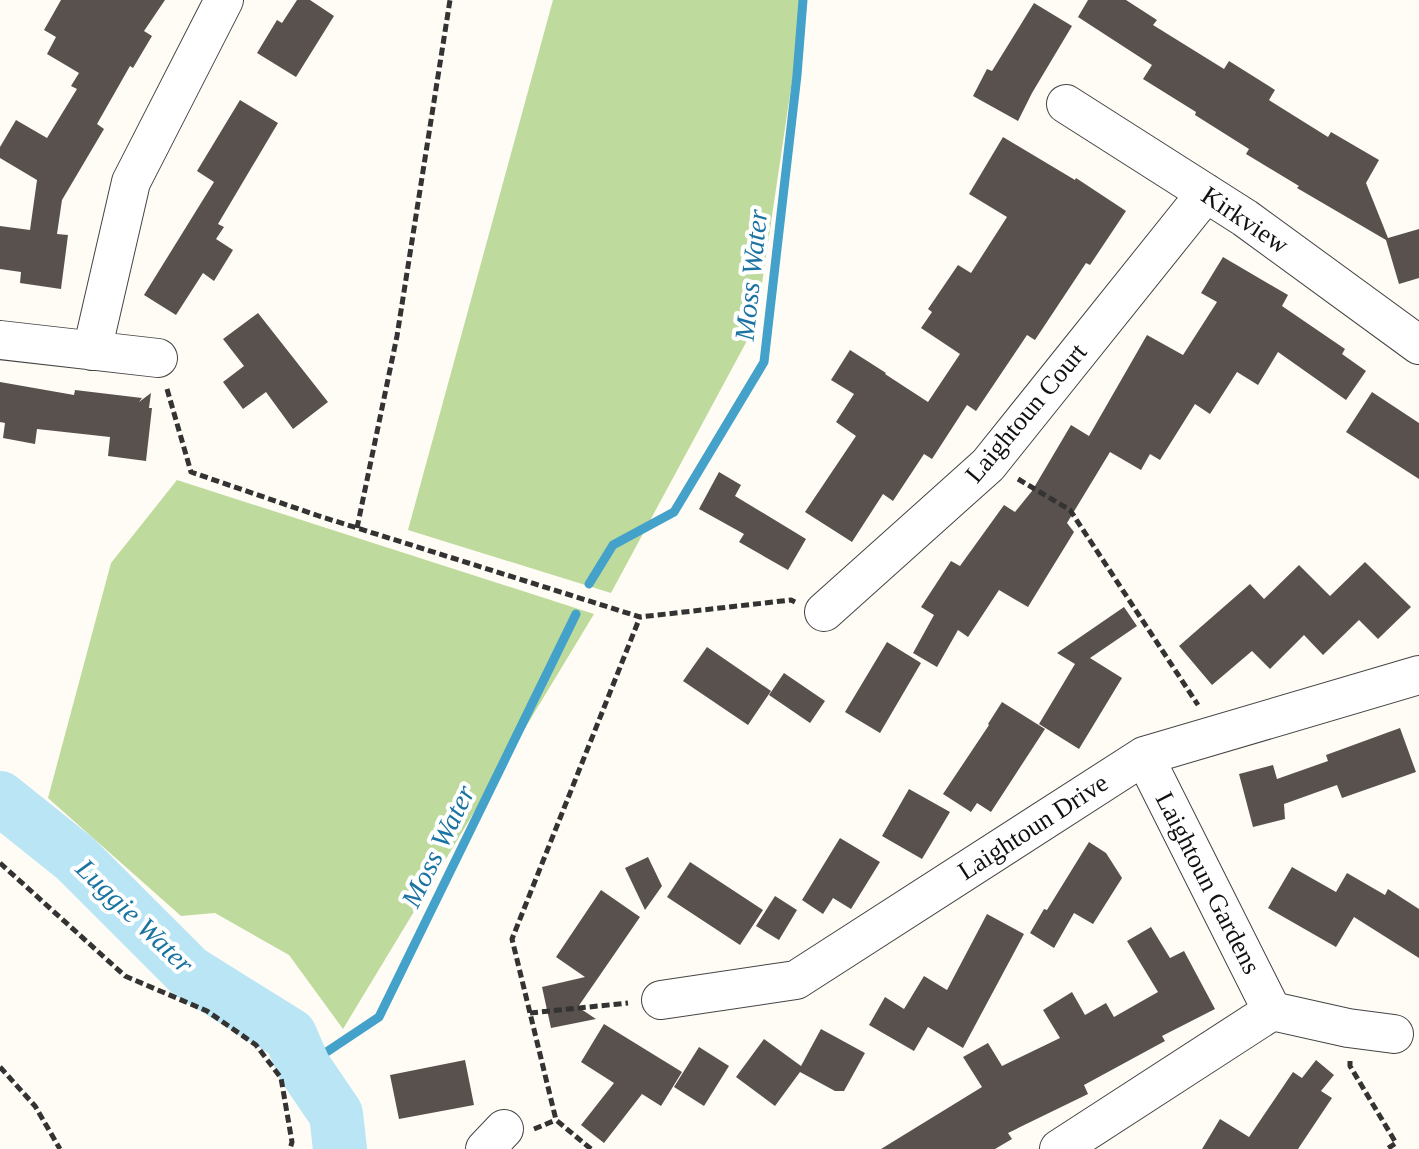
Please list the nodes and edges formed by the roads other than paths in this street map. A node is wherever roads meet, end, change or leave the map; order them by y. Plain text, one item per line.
1 (224, 0) edge
2 (1066, 104) dead end
3 (1206, 193) junction
4 (0, 340) edge
5 (1419, 345) edge
6 (92, 351) junction
7 (158, 358) road end
8 (824, 612) road end
9 (1419, 675) edge
10 (1144, 756) junction
11 (661, 1000) road end
12 (1272, 1011) junction
13 (1394, 1034) dead end
14 (1059, 1149) edge

1 - 6 street
2 - 3 street, Kirkview
3 - 5 street, Kirkview
3 - 8 street, Laightoun Court
4 - 6 street
6 - 7 street
9 - 10 street, Laightoun Drive
10 - 11 street, Laightoun Drive
10 - 12 street, Laightoun Gardens
12 - 13 street
12 - 14 street

